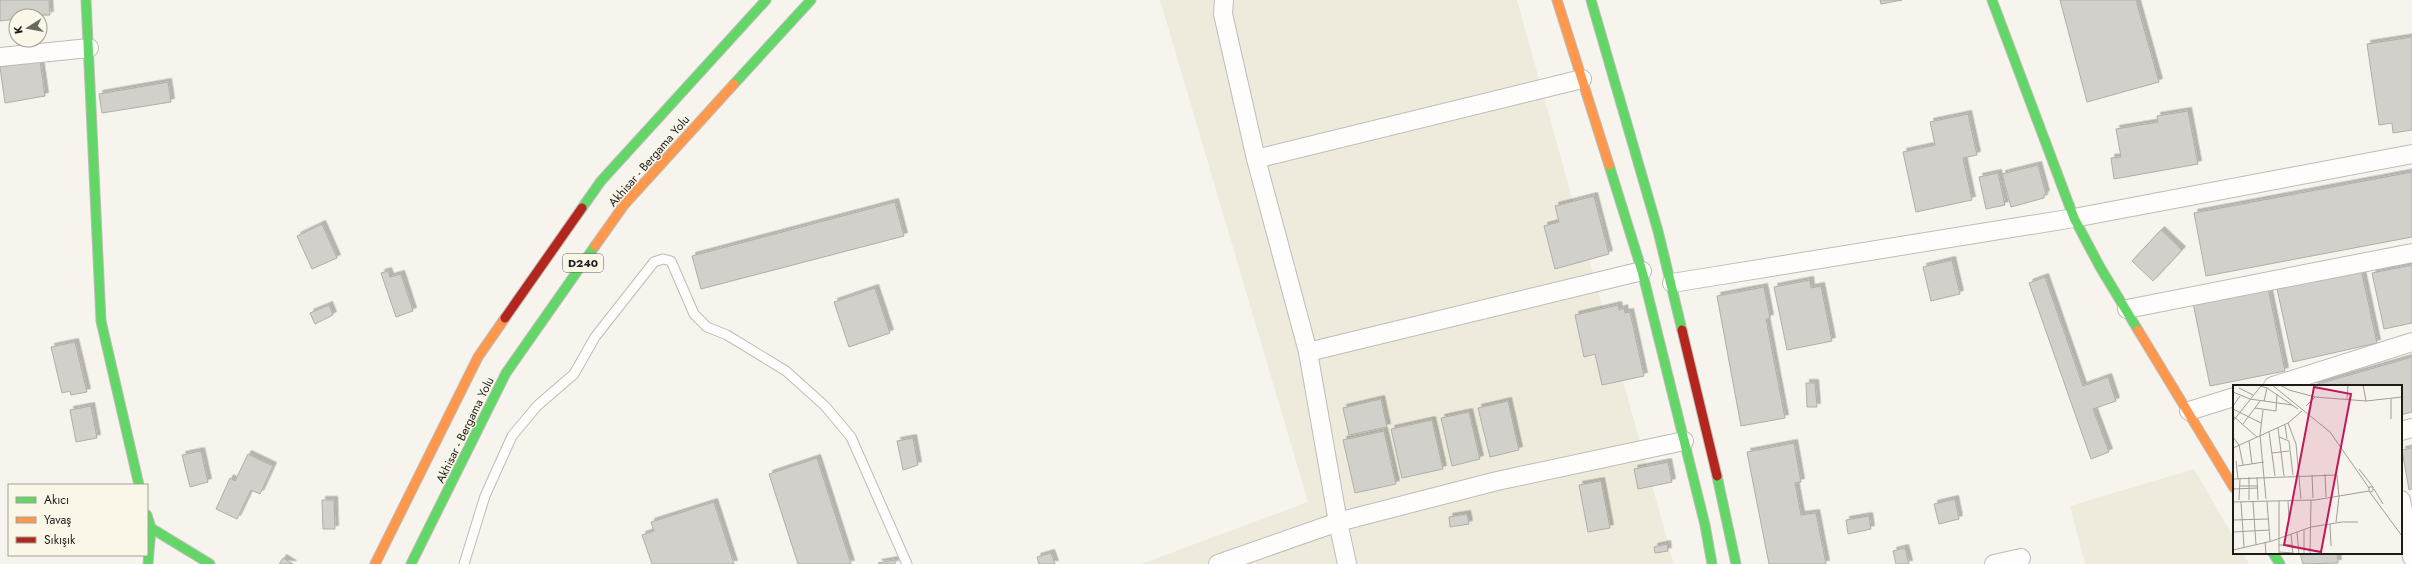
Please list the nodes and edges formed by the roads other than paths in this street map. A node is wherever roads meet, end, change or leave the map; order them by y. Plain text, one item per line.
1 (86, 0) edge
2 (766, 0) edge
3 (811, 0) edge
4 (1224, 0) edge
5 (1557, 0) edge
6 (1591, 0) edge
7 (1992, 0) edge
8 (89, 48) junction
9 (0, 57) edge
10 (1582, 79) junction
11 (2412, 154) edge
12 (1256, 159) junction
13 (2074, 218) junction
14 (2412, 253) edge
15 (1642, 271) junction
16 (1672, 283) junction
17 (2127, 309) junction
18 (2412, 342) edge
19 (1308, 352) junction
20 (2276, 385) edge
21 (2233, 397) edge
22 (2189, 411) junction
23 (2412, 428) edge
24 (2402, 431) edge
25 (1684, 441) junction
26 (139, 484) edge
27 (2233, 486) edge
28 (2402, 505) edge
29 (148, 518) edge
30 (1338, 522) junction
31 (151, 528) junction
32 (2274, 554) edge
33 (2412, 557) edge
34 (2021, 558) dead end
35 (148, 564) edge
36 (210, 564) edge
37 (375, 564) edge
38 (411, 564) edge
39 (464, 564) edge
40 (907, 564) edge
41 (1218, 564) edge
42 (1347, 564) edge
43 (1712, 564) edge
44 (1736, 564) edge
45 (1994, 564) edge
46 (2280, 564) edge

1 - 8 main road
2 - 37 main road, Akhisar - Bergama Yolu / D240
3 - 38 main road, Akhisar - Bergama Yolu / D240
4 - 12 street
5 - 10 main road
6 - 16 main road
7 - 13 main road
8 - 9 street
8 - 26 main road
10 - 12 street
10 - 15 main road
11 - 13 street
12 - 19 street
13 - 16 street
13 - 17 main road
14 - 17 street
15 - 19 street
15 - 25 main road
16 - 44 main road
17 - 22 main road
18 - 20 street
19 - 30 street
21 - 22 street
22 - 27 main road
23 - 24 street
25 - 30 street
25 - 43 main road
28 - 33 street
29 - 31 main road
30 - 41 street
30 - 42 street
31 - 35 main road
31 - 36 main road
32 - 46 main road
34 - 45 street
39 - 40 lane

